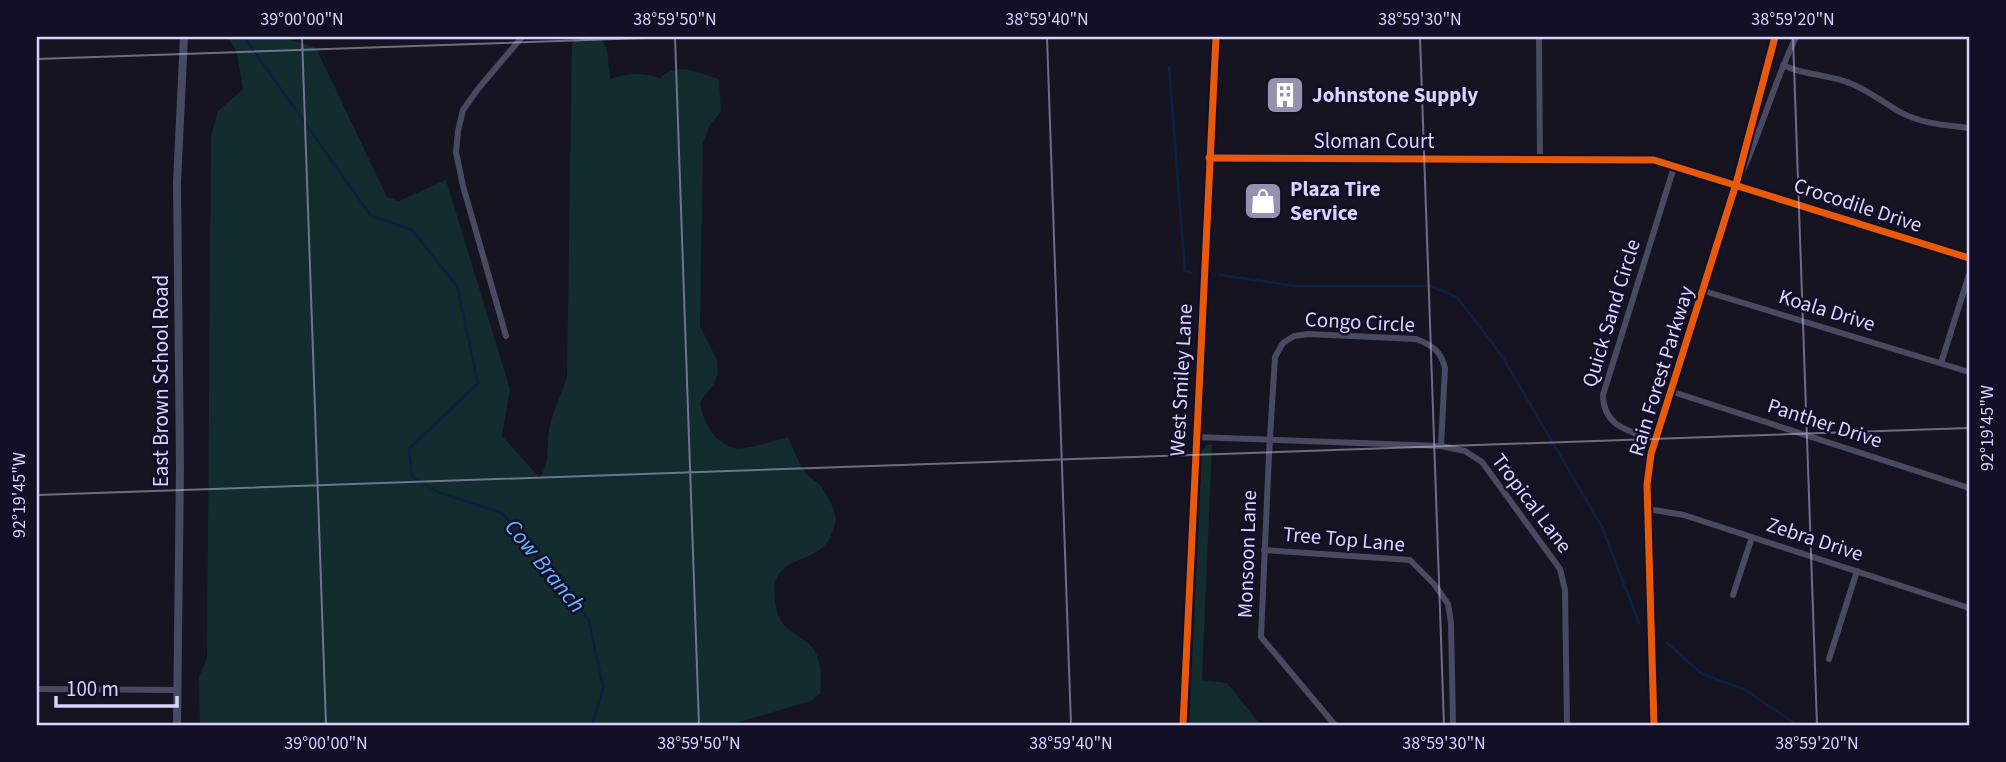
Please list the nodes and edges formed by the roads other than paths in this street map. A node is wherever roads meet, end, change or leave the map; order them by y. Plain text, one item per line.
1 (184, 37) edge
2 (522, 37) edge
3 (1216, 37) edge
4 (1539, 37) edge
5 (1775, 37) edge
6 (1796, 37) edge
7 (1783, 65) junction
8 (1969, 128) edge
9 (1209, 159) junction
10 (1540, 159) junction
11 (1674, 167) junction
12 (1736, 184) junction
13 (1969, 258) edge
14 (1969, 275) edge
15 (1704, 290) junction
16 (506, 336) dead end
17 (1941, 363) junction
18 (1969, 372) edge
19 (1671, 391) junction
20 (1195, 437) junction
21 (1655, 440) junction
22 (1269, 441) junction
23 (1441, 446) junction
24 (1969, 488) edge
25 (1648, 509) junction
26 (1752, 537) junction
27 (1264, 550) junction
28 (1857, 571) junction
29 (1733, 594) dead end
30 (1969, 608) edge
31 (1829, 659) dead end
32 (37, 689) edge
33 (178, 690) junction
34 (177, 725) edge
35 (1183, 725) edge
36 (1335, 725) edge
37 (1453, 725) edge
38 (1567, 725) edge
39 (1654, 725) edge

1 - 33 street, East Brown School Road
2 - 16 street
3 - 9 street, West Smiley Lane
4 - 10 street
5 - 12 street, Rain Forest Parkway
6 - 7 street, Rain Forest Parkway
7 - 8 street
7 - 12 street, Rain Forest Parkway
9 - 10 street, Sloman Court
9 - 20 street, West Smiley Lane
10 - 11 street, Sloman Court
11 - 12 street, Crocodile Drive
11 - 21 street, Quick Sand Circle
12 - 13 street, Crocodile Drive
12 - 15 street, Rain Forest Parkway
14 - 17 street
15 - 17 street, Koala Drive
15 - 19 street, Rain Forest Parkway
17 - 18 street, Koala Drive
19 - 21 street, Rain Forest Parkway
19 - 24 street, Panther Drive
20 - 22 street, Tropical Lane
20 - 35 street, West Smiley Lane
21 - 25 street, Rain Forest Parkway
22 - 23 street, Tropical Lane
22 - 23 street, Congo Circle
22 - 27 street, Monsoon Lane
23 - 38 street, Tropical Lane
25 - 26 street, Zebra Drive
25 - 39 street, Rain Forest Parkway
26 - 28 street, Zebra Drive
26 - 29 street
27 - 36 street, Monsoon Lane
27 - 37 street, Tree Top Lane
28 - 30 street, Zebra Drive
28 - 31 street
32 - 33 street
33 - 34 street, East Brown School Road

